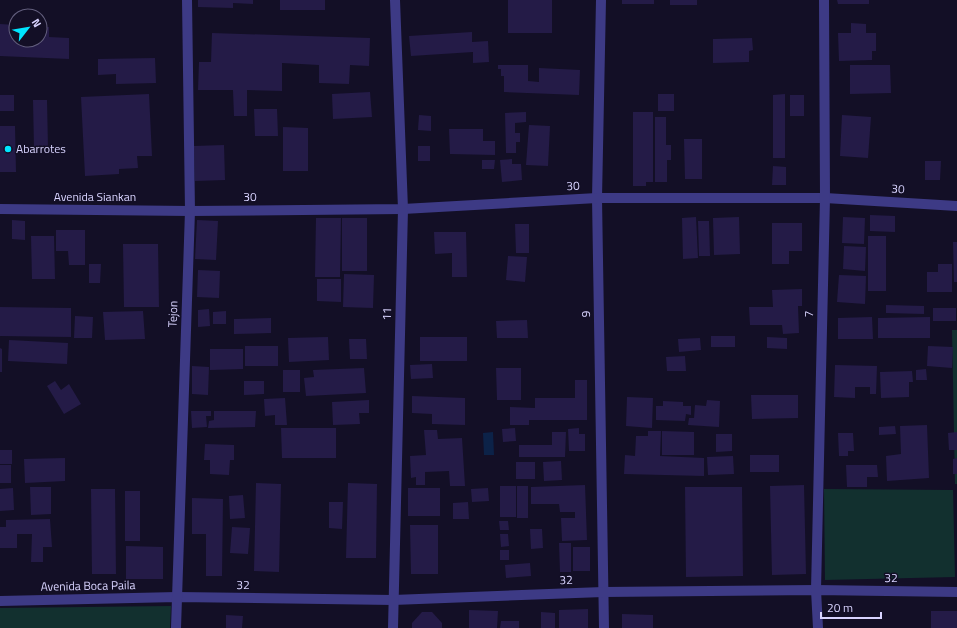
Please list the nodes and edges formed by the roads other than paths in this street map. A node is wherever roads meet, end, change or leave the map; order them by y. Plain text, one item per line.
1 (187, 0) edge
2 (395, 0) edge
3 (601, 0) edge
4 (824, 0) edge
5 (598, 198) junction
6 (825, 198) junction
7 (957, 206) edge
8 (0, 209) edge
9 (403, 209) junction
10 (190, 210) junction
11 (816, 590) junction
12 (603, 592) junction
13 (957, 592) edge
14 (177, 597) junction
15 (393, 600) junction
16 (0, 602) edge
17 (176, 628) edge
18 (393, 628) edge
19 (604, 628) edge
20 (818, 628) edge

1 - 10 street, Tejon
2 - 9 street, 11
3 - 5 street, 9
4 - 6 street, 7
5 - 6 street, 30
5 - 9 street, 30
5 - 12 street, 9
6 - 7 street, 30
6 - 11 street, 7
8 - 10 street, Avenida Siankan
9 - 10 street, 30
9 - 15 street, 11
10 - 14 street, Tejon
11 - 12 street, 32
11 - 13 street, 32
11 - 20 street, 7
12 - 15 street, 32
12 - 19 street, 9
14 - 15 street, 32
14 - 16 street, Avenida Boca Paila
14 - 17 street, Tejon
15 - 18 street, 11

